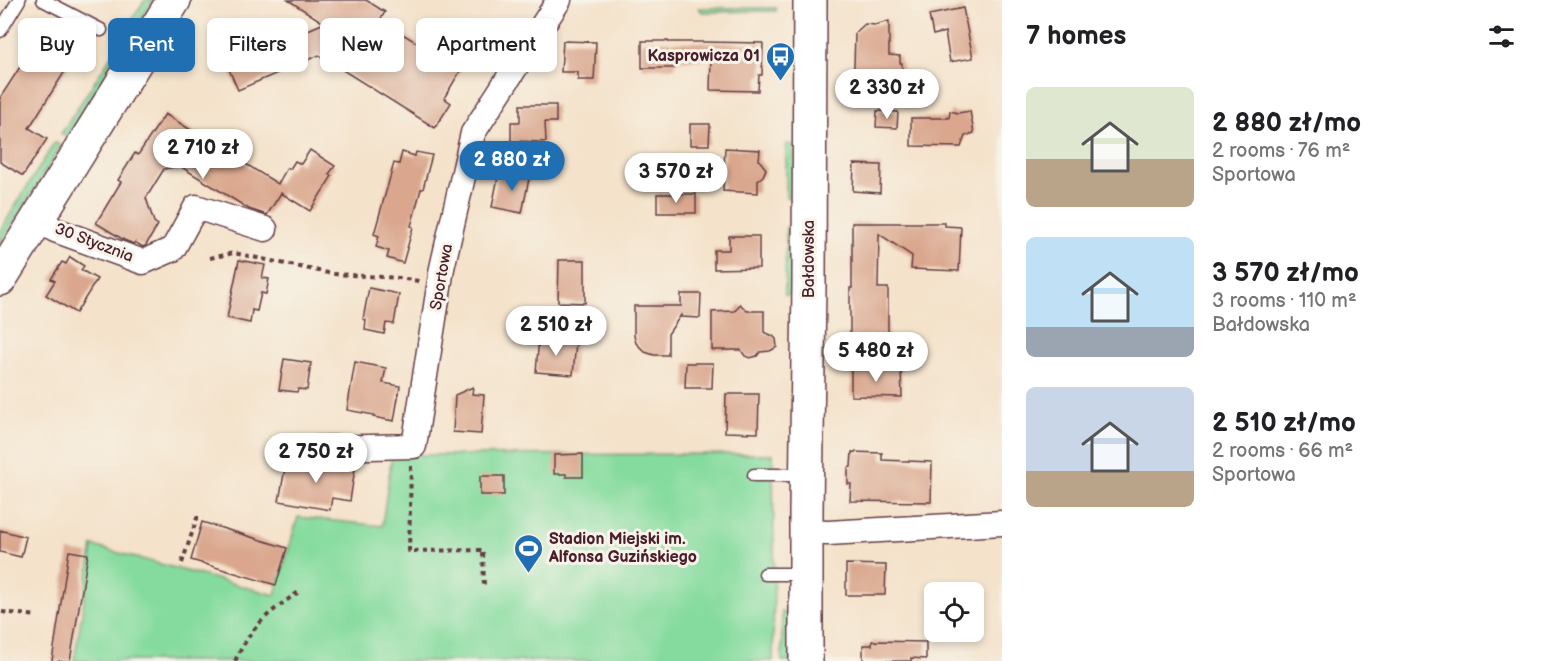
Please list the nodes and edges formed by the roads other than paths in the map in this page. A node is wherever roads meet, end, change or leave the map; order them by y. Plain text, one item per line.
1 (19, 0) edge
2 (43, 0) edge
3 (174, 0) edge
4 (559, 0) edge
5 (810, 0) edge
6 (102, 30) dead end
7 (0, 31) edge
8 (37, 219) junction
9 (265, 229) dead end
10 (0, 279) edge
11 (280, 449) dead end
12 (754, 475) dead end
13 (807, 475) junction
14 (1002, 523) edge
15 (807, 532) junction
16 (765, 574) dead end
17 (806, 574) junction
18 (806, 661) edge

1 - 7 lane
2 - 6 lane
3 - 8 street, 30 Stycznia
4 - 11 street, Sportowa
5 - 13 street, Bałdowska
8 - 9 street, 30 Stycznia
8 - 10 street, 30 Stycznia
12 - 13 lane
13 - 15 street, Bałdowska
14 - 15 street
15 - 17 street, Bałdowska
16 - 17 lane
17 - 18 street, Bałdowska

